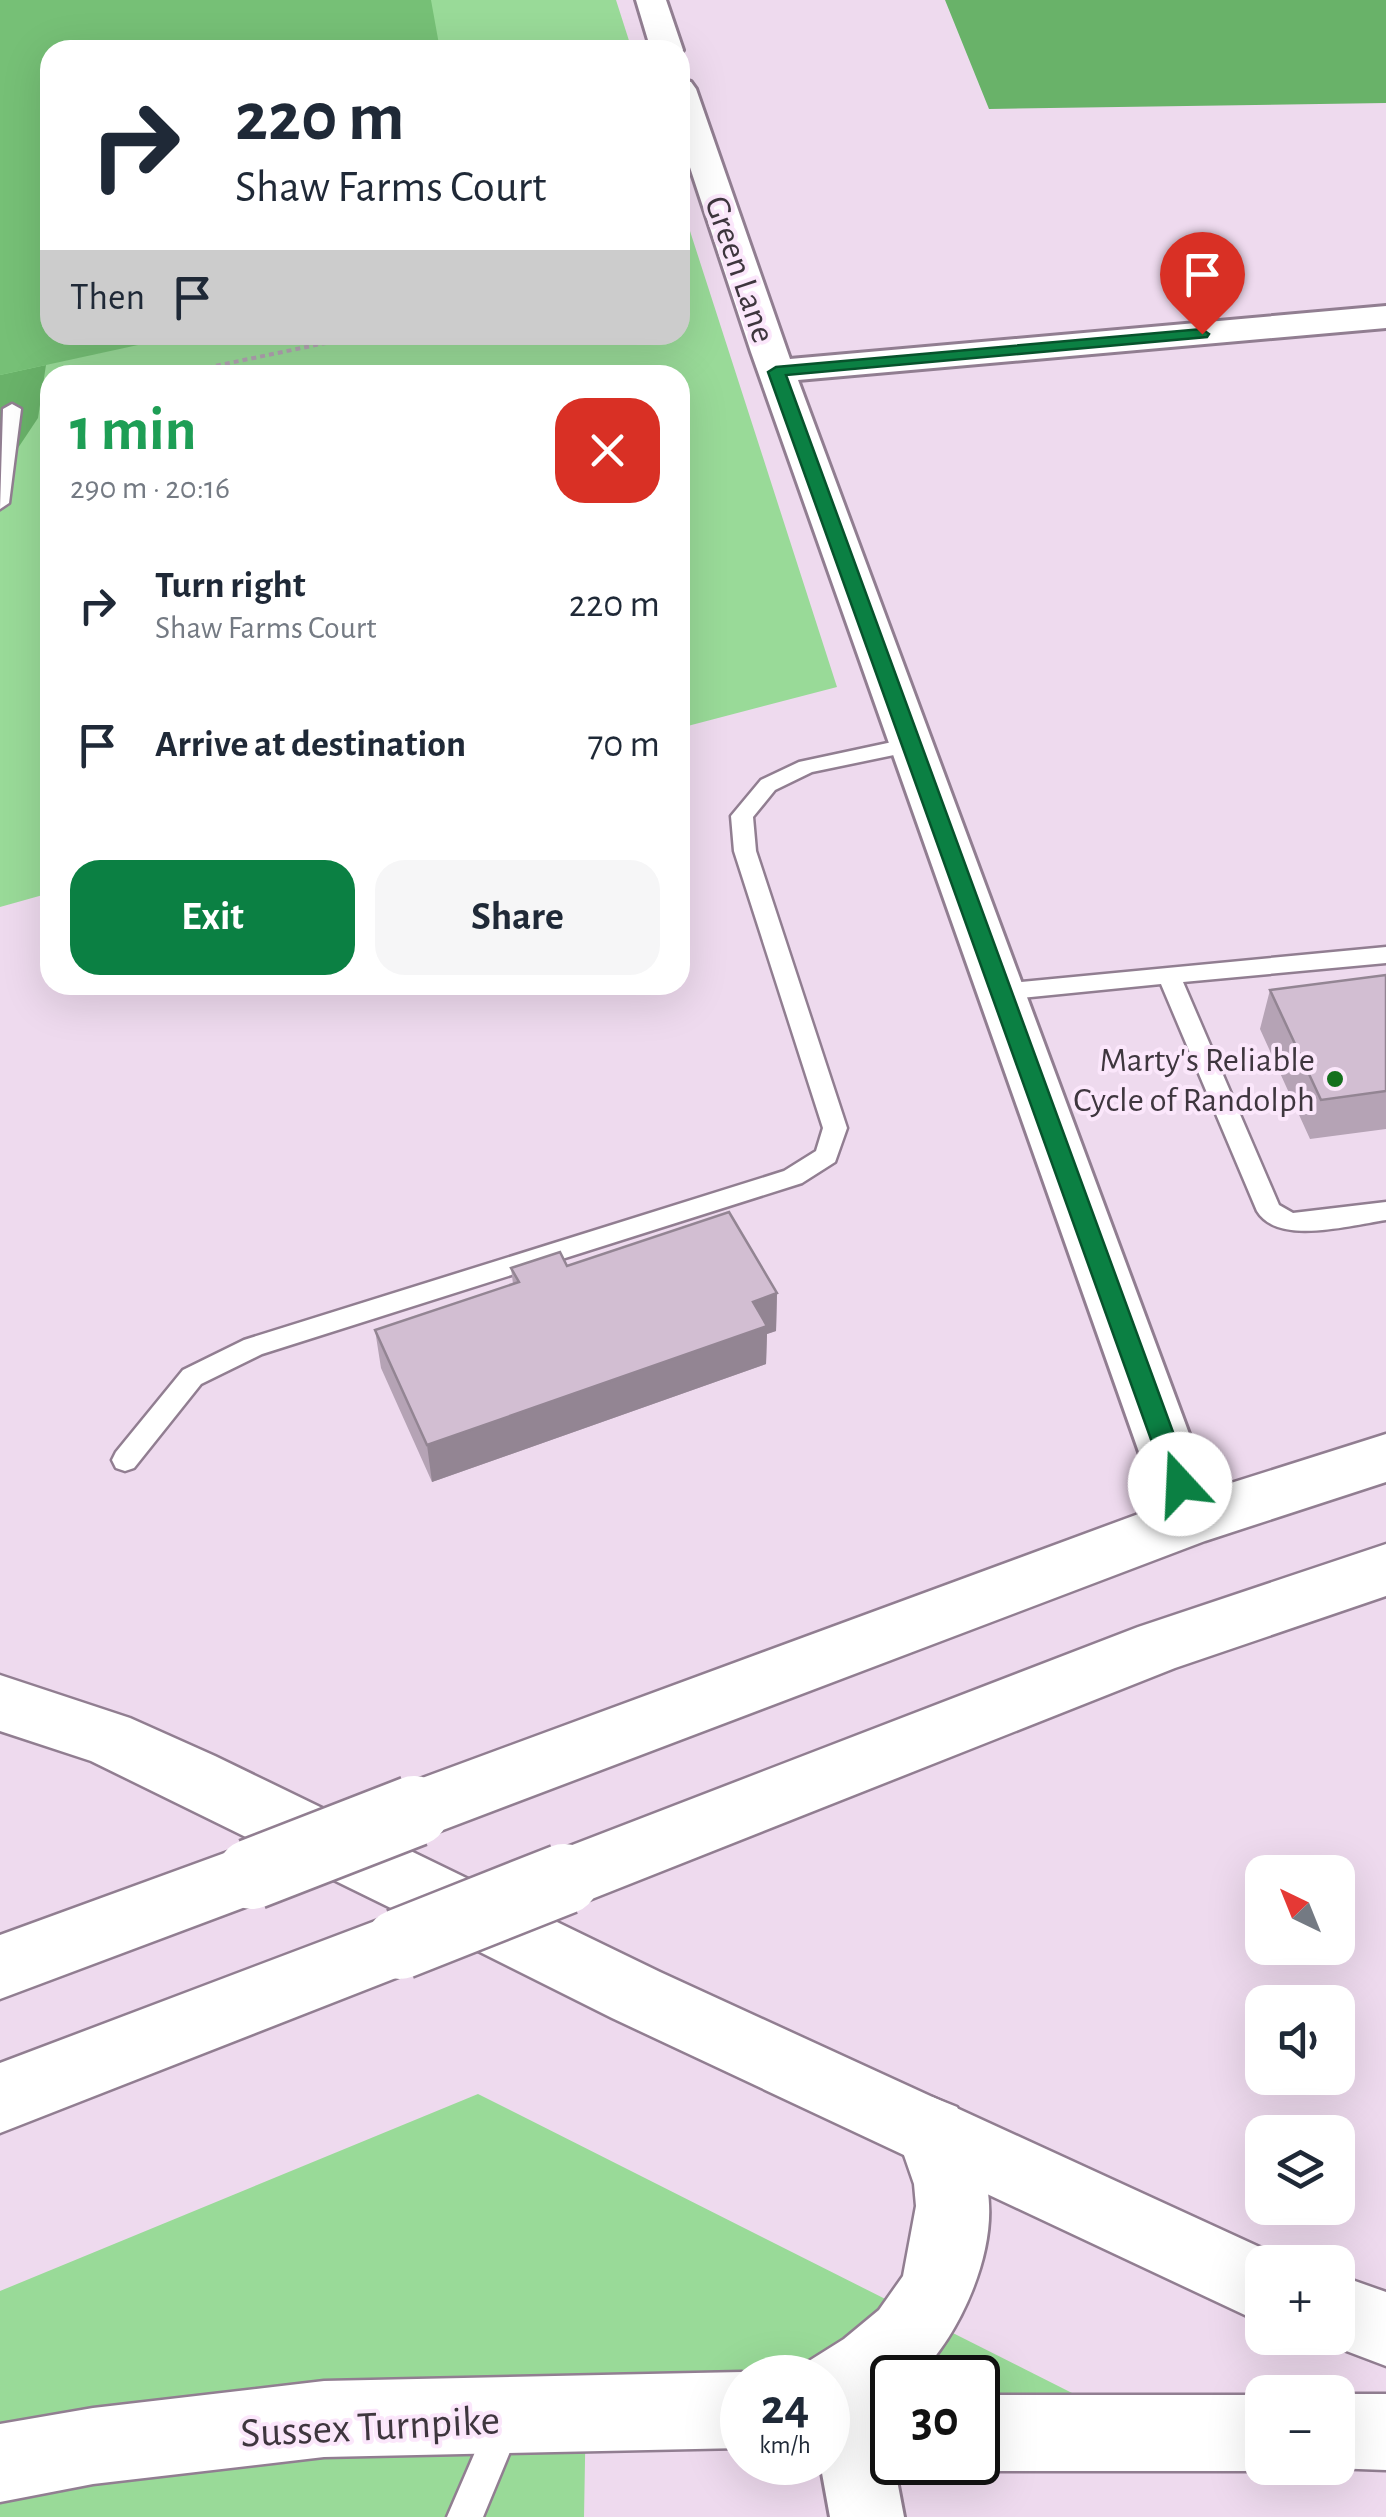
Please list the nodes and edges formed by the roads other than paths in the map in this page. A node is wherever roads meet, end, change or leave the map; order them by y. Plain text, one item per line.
1 (651, 0) edge
2 (664, 40) edge
3 (690, 118) edge
4 (1386, 317) edge
5 (776, 372) junction
6 (12, 409) dead end
7 (0, 503) edge
8 (911, 744) junction
9 (1386, 954) edge
10 (1168, 976) junction
11 (1000, 992) junction
12 (1386, 1211) edge
13 (1386, 1458) edge
14 (125, 1460) dead end
15 (1192, 1520) junction
16 (1386, 1570) edge
17 (0, 1702) edge
18 (0, 1967) edge
19 (0, 2098) edge
20 (932, 2132) junction
21 (1245, 2278) edge
22 (1355, 2318) edge
23 (1386, 2329) edge
24 (720, 2411) edge
25 (508, 2418) junction
26 (850, 2420) edge
27 (1245, 2432) edge
28 (1355, 2432) edge
29 (1386, 2432) edge
30 (1000, 2433) edge
31 (0, 2463) edge
32 (465, 2517) edge
33 (867, 2517) edge

1 - 2 street
3 - 5 street, Green Lane
4 - 5 street
5 - 8 street, Green Lane
6 - 7 lane
8 - 11 street, Green Lane
8 - 14 lane
9 - 10 lane
10 - 11 lane
10 - 12 lane
11 - 15 street, Green Lane
13 - 15 main road
15 - 18 main road, bridge
16 - 19 main road, bridge
17 - 20 main road
20 - 21 main road
20 - 26 main road
22 - 23 main road
24 - 25 main road, Sussex Turnpike
25 - 31 main road, Sussex Turnpike
25 - 32 lane
26 - 33 street
27 - 30 main road
28 - 29 main road

